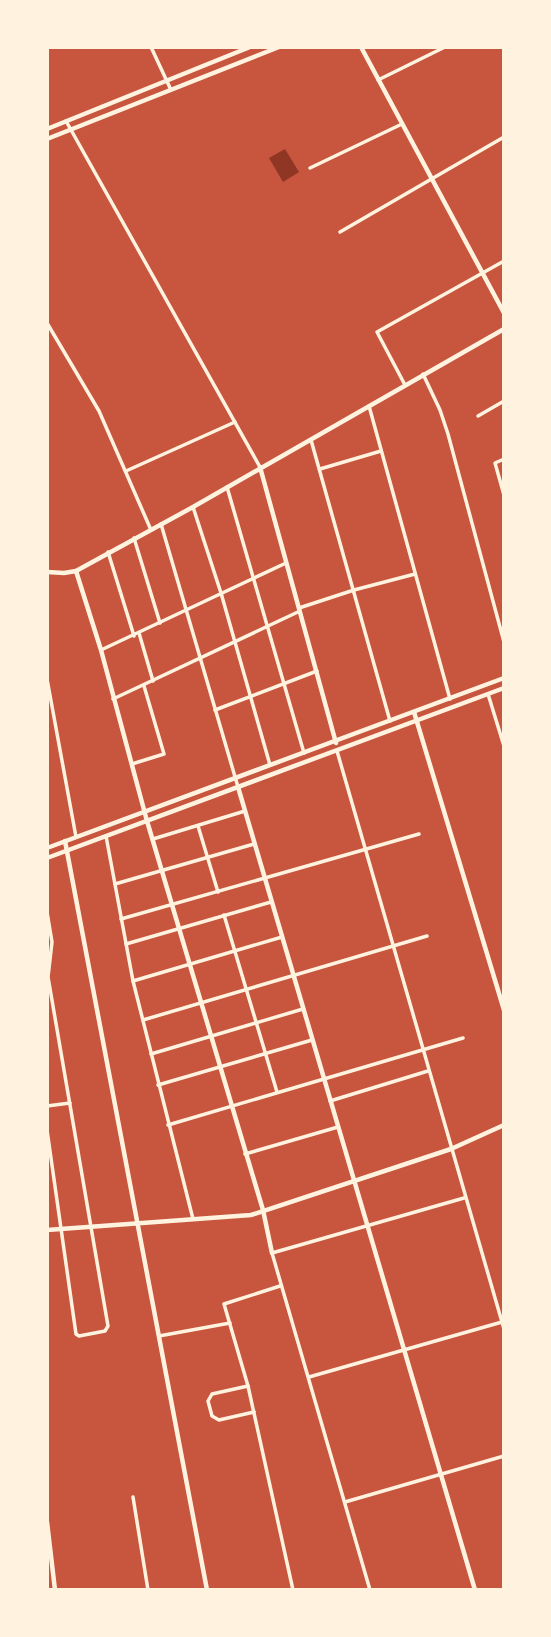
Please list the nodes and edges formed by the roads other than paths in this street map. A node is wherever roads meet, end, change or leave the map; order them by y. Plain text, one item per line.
1 (151, 47) edge
2 (250, 47) edge
3 (279, 47) edge
4 (360, 47) edge
5 (445, 47) edge
6 (166, 80) junction
7 (378, 80) junction
8 (171, 90) junction
9 (66, 121) junction
10 (402, 124) junction
11 (47, 129) edge
12 (70, 130) junction
13 (504, 137) edge
14 (47, 139) edge
15 (310, 168) dead end
16 (431, 178) junction
17 (340, 232) dead end
18 (504, 261) edge
19 (482, 274) junction
20 (504, 313) edge
21 (47, 323) edge
22 (504, 329) edge
23 (423, 374) junction
24 (405, 385) junction
25 (504, 401) edge
26 (369, 406) junction
27 (478, 416) dead end
28 (235, 422) junction
29 (311, 439) junction
30 (381, 450) junction
31 (504, 459) edge
32 (260, 467) junction
33 (320, 469) junction
34 (126, 471) junction
35 (227, 487) junction
36 (504, 495) edge
37 (193, 507) junction
38 (161, 524) junction
39 (151, 530) junction
40 (134, 538) junction
41 (108, 552) junction
42 (287, 563) junction
43 (76, 570) junction
44 (47, 572) edge
45 (415, 574) junction
46 (254, 578) junction
47 (354, 590) junction
48 (221, 593) junction
49 (300, 609) junction
50 (186, 610) junction
51 (160, 623) junction
52 (266, 626) junction
53 (139, 633) junction
54 (134, 636) junction
55 (234, 641) junction
56 (504, 642) edge
57 (101, 650) junction
58 (200, 658) junction
59 (317, 671) junction
60 (504, 678) edge
61 (47, 679) edge
62 (153, 681) junction
63 (283, 684) junction
64 (144, 686) junction
65 (504, 688) edge
66 (488, 694) junction
67 (250, 697) junction
68 (113, 699) junction
69 (450, 699) junction
70 (215, 710) junction
71 (414, 712) junction
72 (390, 721) junction
73 (417, 721) junction
74 (336, 741) junction
75 (504, 746) edge
76 (337, 751) junction
77 (304, 753) junction
78 (132, 764) junction
79 (271, 765) junction
80 (235, 778) junction
81 (238, 787) junction
82 (144, 811) junction
83 (244, 811) junction
84 (147, 821) junction
85 (198, 825) junction
86 (419, 834) dead end
87 (106, 836) junction
88 (76, 837) junction
89 (153, 839) junction
90 (65, 841) junction
91 (254, 844) junction
92 (47, 848) edge
93 (365, 848) junction
94 (66, 851) junction
95 (47, 858) edge
96 (208, 858) junction
97 (163, 872) junction
98 (264, 880) junction
99 (114, 884) junction
100 (218, 892) junction
101 (271, 902) junction
102 (172, 905) junction
103 (47, 912) edge
104 (224, 915) junction
105 (121, 919) junction
106 (179, 928) junction
107 (427, 936) dead end
108 (282, 937) junction
109 (126, 944) junction
110 (393, 946) junction
111 (235, 950) junction
112 (190, 964) junction
113 (293, 975) junction
114 (48, 977) edge
115 (134, 981) junction
116 (247, 989) junction
117 (201, 1003) junction
118 (303, 1009) junction
119 (504, 1010) edge
120 (143, 1020) junction
121 (257, 1023) junction
122 (211, 1036) junction
123 (463, 1038) dead end
124 (312, 1040) junction
125 (425, 1050) junction
126 (151, 1054) junction
127 (266, 1054) junction
128 (220, 1066) junction
129 (428, 1071) junction
130 (323, 1079) junction
131 (158, 1085) junction
132 (277, 1092) junction
133 (330, 1101) junction
134 (70, 1103) junction
135 (47, 1106) edge
136 (232, 1106) junction
137 (168, 1125) junction
138 (504, 1125) edge
139 (338, 1127) junction
140 (47, 1130) edge
141 (451, 1149) junction
142 (245, 1154) junction
143 (353, 1181) junction
144 (465, 1197) junction
145 (263, 1210) junction
146 (193, 1219) junction
147 (136, 1224) junction
148 (368, 1226) junction
149 (92, 1228) junction
150 (60, 1229) junction
151 (47, 1230) edge
152 (272, 1253) junction
153 (280, 1286) junction
154 (502, 1322) junction
155 (230, 1323) junction
156 (504, 1329) edge
157 (157, 1337) junction
158 (404, 1350) junction
159 (308, 1377) junction
160 (248, 1386) junction
161 (254, 1412) junction
162 (504, 1455) edge
163 (440, 1474) junction
164 (133, 1497) dead end
165 (345, 1502) junction
166 (47, 1522) edge
167 (55, 1590) edge
168 (148, 1590) edge
169 (207, 1590) edge
170 (293, 1590) edge
171 (370, 1590) edge
172 (475, 1590) edge

1 - 6 street
2 - 6 street
3 - 8 street
4 - 7 street
5 - 7 street
6 - 8 street
6 - 9 street
7 - 10 street
8 - 12 street
9 - 11 street
9 - 12 street
10 - 15 street
10 - 16 street
12 - 14 street
12 - 28 street
13 - 16 street
16 - 17 street
16 - 19 street
18 - 19 street
19 - 20 street
19 - 24 street
21 - 34 street
22 - 23 street
23 - 24 street
23 - 56 street
24 - 26 street
25 - 27 street
26 - 29 street
26 - 30 street
28 - 32 street
28 - 34 street
29 - 32 street
29 - 33 street
30 - 33 street
30 - 45 street
31 - 36 street
32 - 35 street
32 - 42 street
33 - 47 street
34 - 39 street
35 - 37 street
35 - 46 street
37 - 38 street
37 - 48 street
38 - 39 street
38 - 50 street
39 - 40 street
40 - 41 street
40 - 51 street
41 - 43 street
41 - 54 street
42 - 46 street
42 - 49 street
43 - 44 street
43 - 57 street
45 - 47 street
45 - 69 street
46 - 48 street
46 - 52 street
47 - 49 street
47 - 72 street
48 - 50 street
48 - 55 street
49 - 52 street
49 - 59 street
50 - 51 street
50 - 58 street
51 - 53 street
52 - 55 street
52 - 63 street
53 - 54 street
53 - 62 street
54 - 57 street
55 - 58 street
55 - 67 street
57 - 68 street
58 - 62 street
58 - 70 street
59 - 63 street
59 - 74 street
60 - 69 street
61 - 88 street
62 - 64 street
63 - 67 street
63 - 77 street
64 - 68 street
64 - 78 street
65 - 66 street
66 - 73 street
66 - 75 street
67 - 70 street
67 - 79 street
68 - 78 street
69 - 71 street
70 - 80 street
71 - 72 street
71 - 73 street
72 - 74 street
73 - 76 street
73 - 119 street
74 - 76 street
74 - 77 street
76 - 81 street
76 - 93 street
77 - 79 street
78 - 82 street
79 - 80 street
80 - 81 street
80 - 82 street
81 - 83 street
81 - 84 street
82 - 84 street
82 - 88 street
83 - 85 street
83 - 91 street
84 - 87 street
84 - 89 street
85 - 89 street
85 - 96 street
86 - 93 street
87 - 94 street
87 - 99 street
88 - 90 street
89 - 97 street
90 - 92 street
90 - 94 street
91 - 96 street
91 - 98 street
93 - 98 street
93 - 110 street
94 - 95 street
94 - 147 street
96 - 97 street
96 - 100 street
97 - 99 street
97 - 102 street
98 - 100 street
98 - 101 street
99 - 105 street
100 - 102 street
101 - 104 street
101 - 108 street
102 - 105 street
102 - 106 street
103 - 114 street
104 - 106 street
104 - 111 street
105 - 109 street
106 - 109 street
106 - 112 street
107 - 110 street
108 - 111 street
108 - 113 street
109 - 115 street
110 - 113 street
110 - 125 street
111 - 112 street
111 - 116 street
112 - 115 street
112 - 117 street
113 - 116 street
113 - 118 street
114 - 134 street
115 - 120 street
116 - 117 street
116 - 121 street
117 - 120 street
117 - 122 street
118 - 121 street
118 - 124 street
120 - 126 street
121 - 122 street
121 - 127 street
122 - 126 street
122 - 128 street
123 - 125 street
124 - 127 street
124 - 130 street
125 - 129 street
125 - 130 street
126 - 131 street
127 - 128 street
127 - 132 street
128 - 131 street
128 - 136 street
129 - 133 street
129 - 141 street
130 - 132 street
130 - 133 street
131 - 137 street
132 - 136 street
133 - 139 street
134 - 135 street
134 - 149 street
136 - 137 street
136 - 142 street
137 - 146 street
138 - 141 street
139 - 142 street
139 - 143 street
140 - 150 street
141 - 143 street
141 - 144 street
142 - 145 street
143 - 145 street
143 - 148 street
144 - 148 street
144 - 154 street
145 - 146 street
145 - 152 street
146 - 147 street
147 - 149 street
147 - 157 street
148 - 152 street
148 - 158 street
149 - 150 street
149 - 150 street
150 - 151 street
152 - 153 street
153 - 155 street
153 - 159 street
154 - 156 street
154 - 158 street
155 - 157 street
155 - 160 street
157 - 169 street
158 - 159 street
158 - 163 street
159 - 165 street
160 - 161 street
160 - 161 street
161 - 170 street
162 - 163 street
163 - 165 street
163 - 172 street
164 - 168 street
165 - 171 street
166 - 167 street

